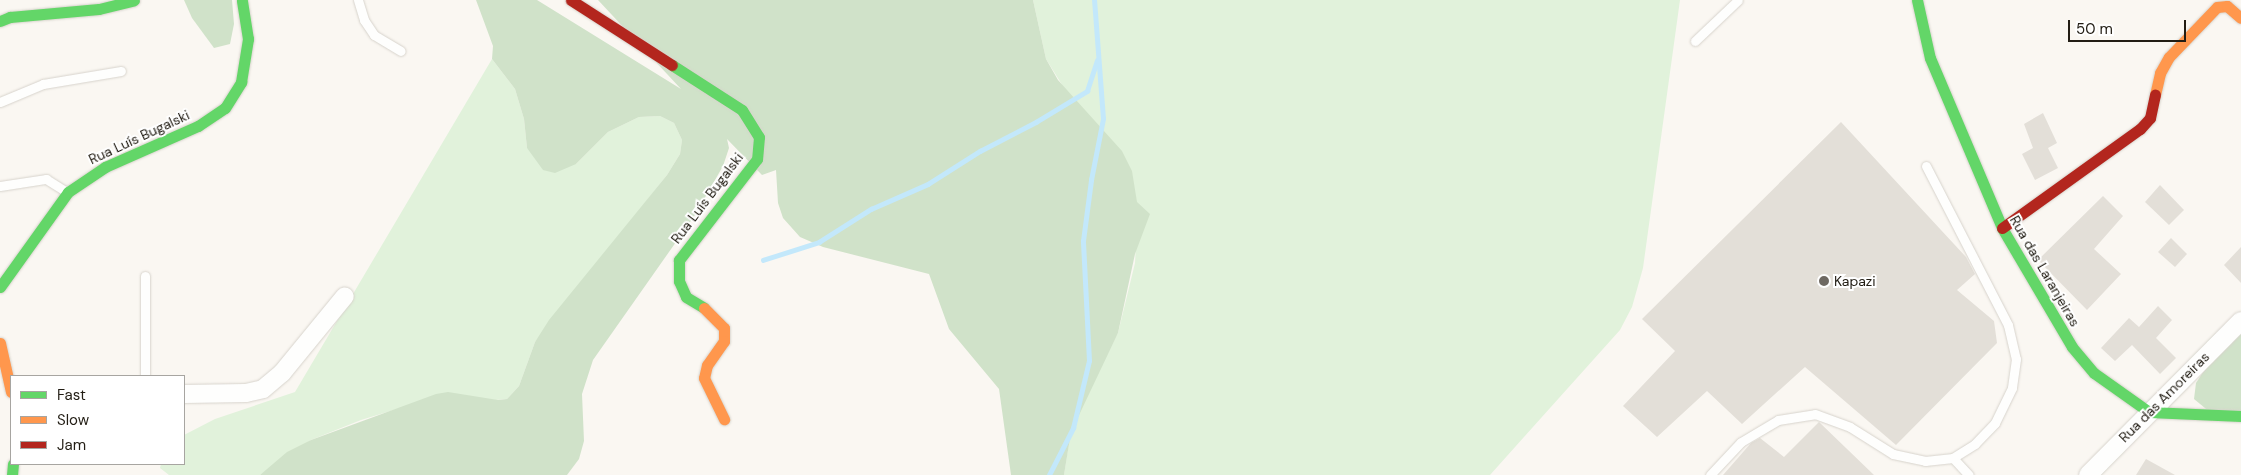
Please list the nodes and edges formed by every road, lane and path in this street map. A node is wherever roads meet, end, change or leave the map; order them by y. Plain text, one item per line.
1 (134, 0) edge
2 (242, 0) edge
3 (358, 0) edge
4 (572, 0) edge
5 (1738, 0) edge
6 (1917, 0) edge
7 (2241, 18) edge
8 (0, 21) edge
9 (1695, 41) dead end
10 (400, 51) dead end
11 (121, 71) dead end
12 (0, 102) edge
13 (1926, 166) dead end
14 (0, 186) edge
15 (68, 192) junction
16 (2002, 228) junction
17 (145, 276) dead end
18 (0, 287) edge
19 (346, 296) dead end
20 (2241, 321) edge
21 (0, 343) edge
22 (145, 375) edge
23 (10, 388) edge
24 (185, 394) edge
25 (2149, 412) junction
26 (2241, 416) edge
27 (724, 419) dead end
28 (1953, 458) junction
29 (1710, 475) edge
30 (1969, 475) edge
31 (2088, 475) edge

1 - 8 street
2 - 15 street, Rua Luís Bugalski
3 - 10 lane
4 - 27 street, Rua Luís Bugalski
5 - 9 lane
6 - 16 street, Rua das Laranjeiras
7 - 16 street
11 - 12 lane
13 - 28 lane
14 - 15 lane
15 - 18 street, Rua Luís Bugalski
16 - 25 street, Rua das Laranjeiras
17 - 22 lane
19 - 24 street
20 - 25 street, Rua das Amoreiras
21 - 23 street
25 - 26 street
25 - 31 street, Rua das Amoreiras
28 - 29 lane
28 - 30 lane

